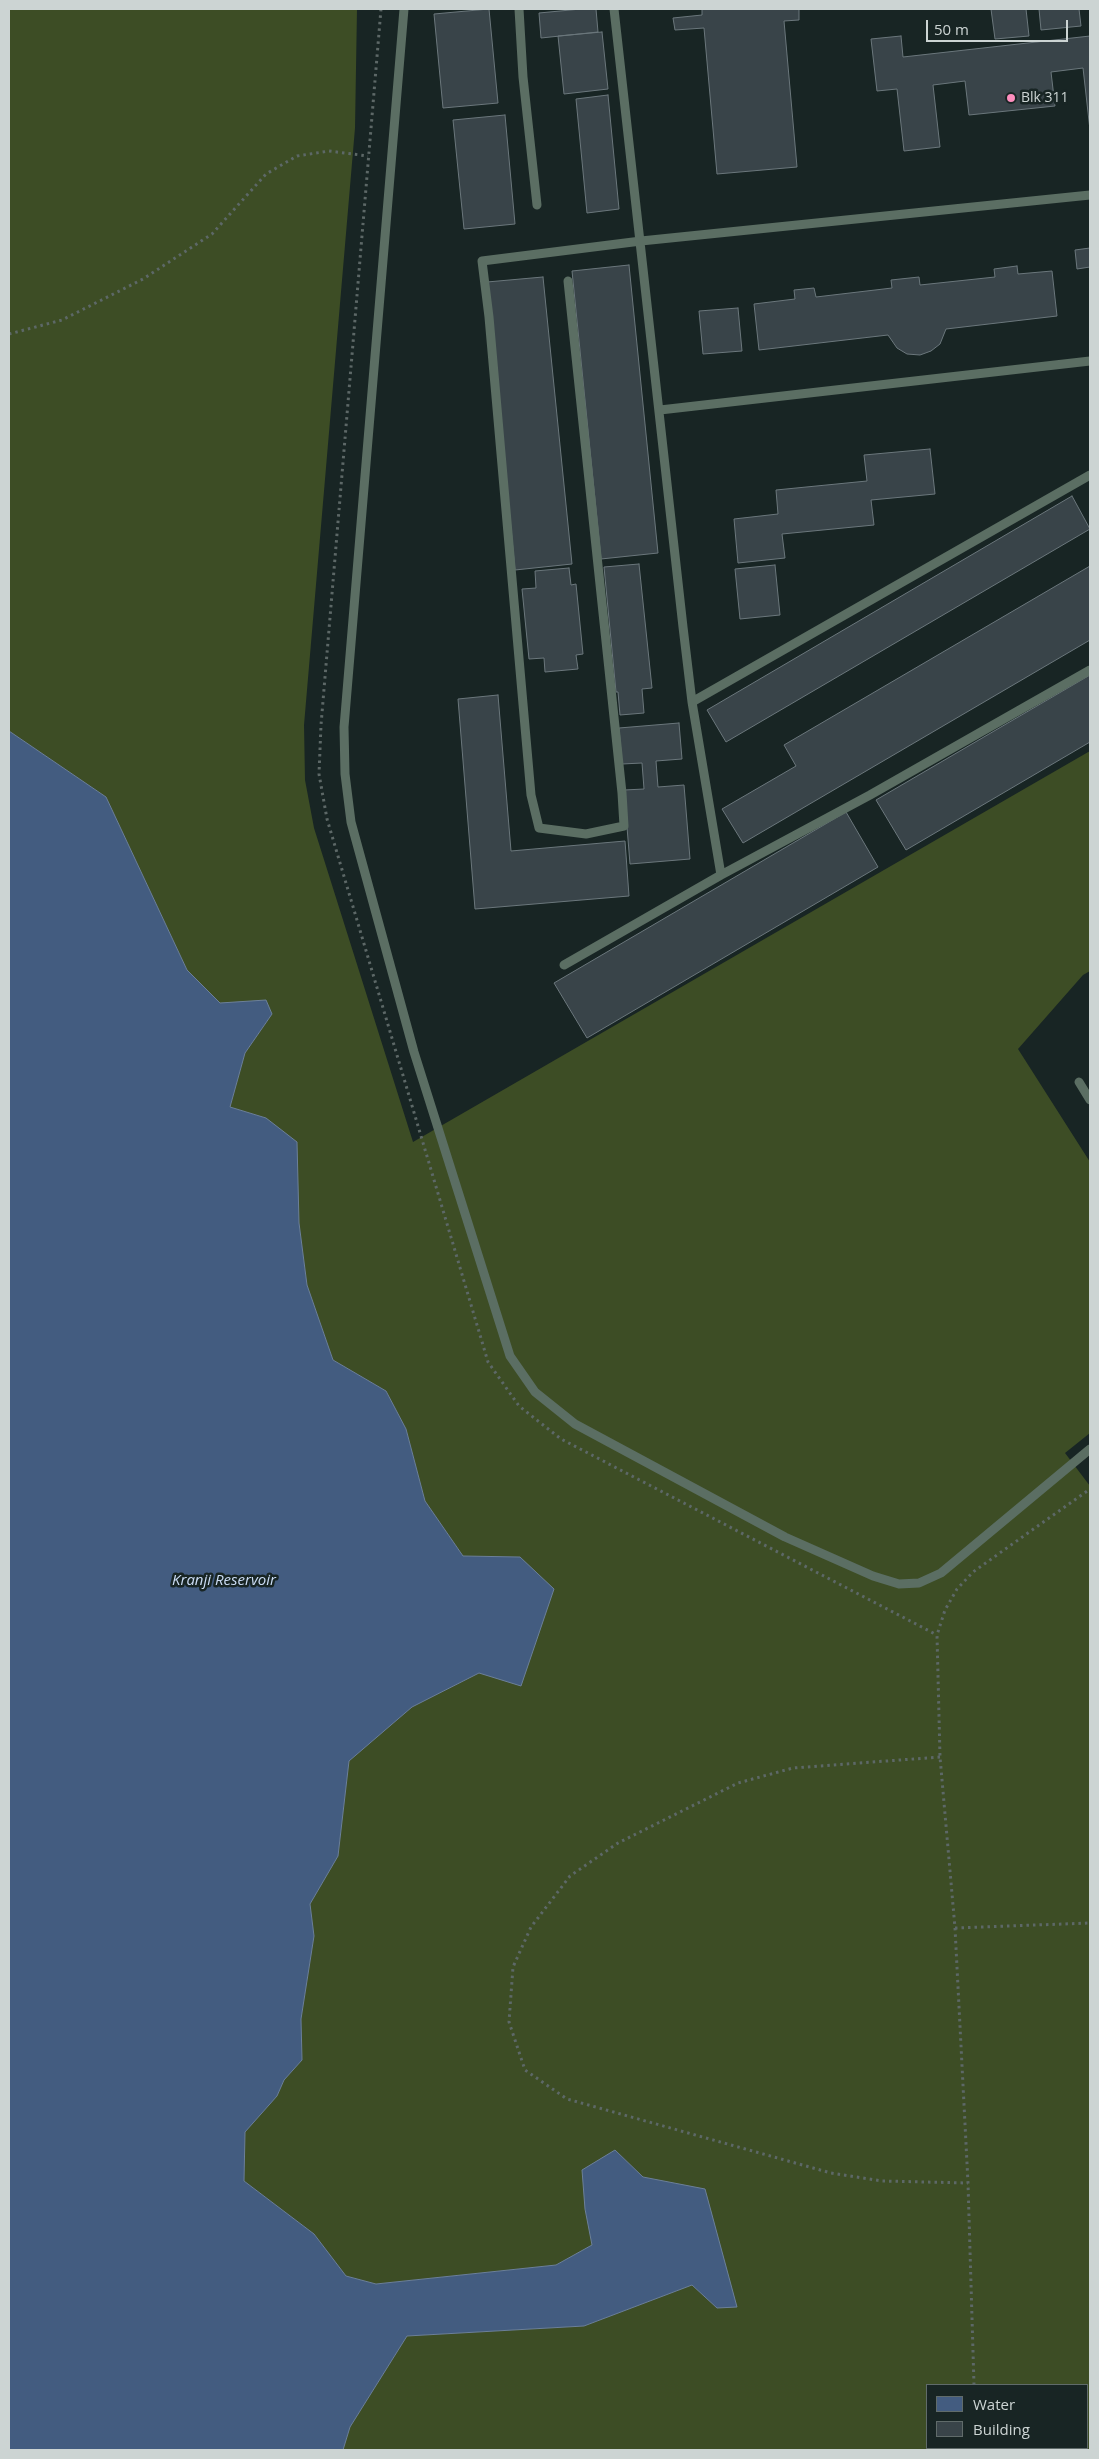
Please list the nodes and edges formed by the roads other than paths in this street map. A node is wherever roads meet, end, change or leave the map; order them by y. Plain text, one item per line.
1 (404, 9) edge
2 (519, 9) edge
3 (614, 9) edge
4 (1090, 195) edge
5 (537, 205) dead end
6 (641, 241) junction
7 (568, 281) dead end
8 (1090, 361) edge
9 (660, 410) junction
10 (1090, 475) edge
11 (1090, 670) edge
12 (692, 702) junction
13 (721, 875) junction
14 (564, 965) dead end
15 (1079, 1082) dead end
16 (1090, 1100) edge
17 (1090, 1449) edge

1 - 17 lane
2 - 5 lane
3 - 6 lane
4 - 6 lane
6 - 7 lane
6 - 9 lane
8 - 9 lane
9 - 12 lane
10 - 12 lane
11 - 13 lane
12 - 13 lane
13 - 14 lane
15 - 16 lane

